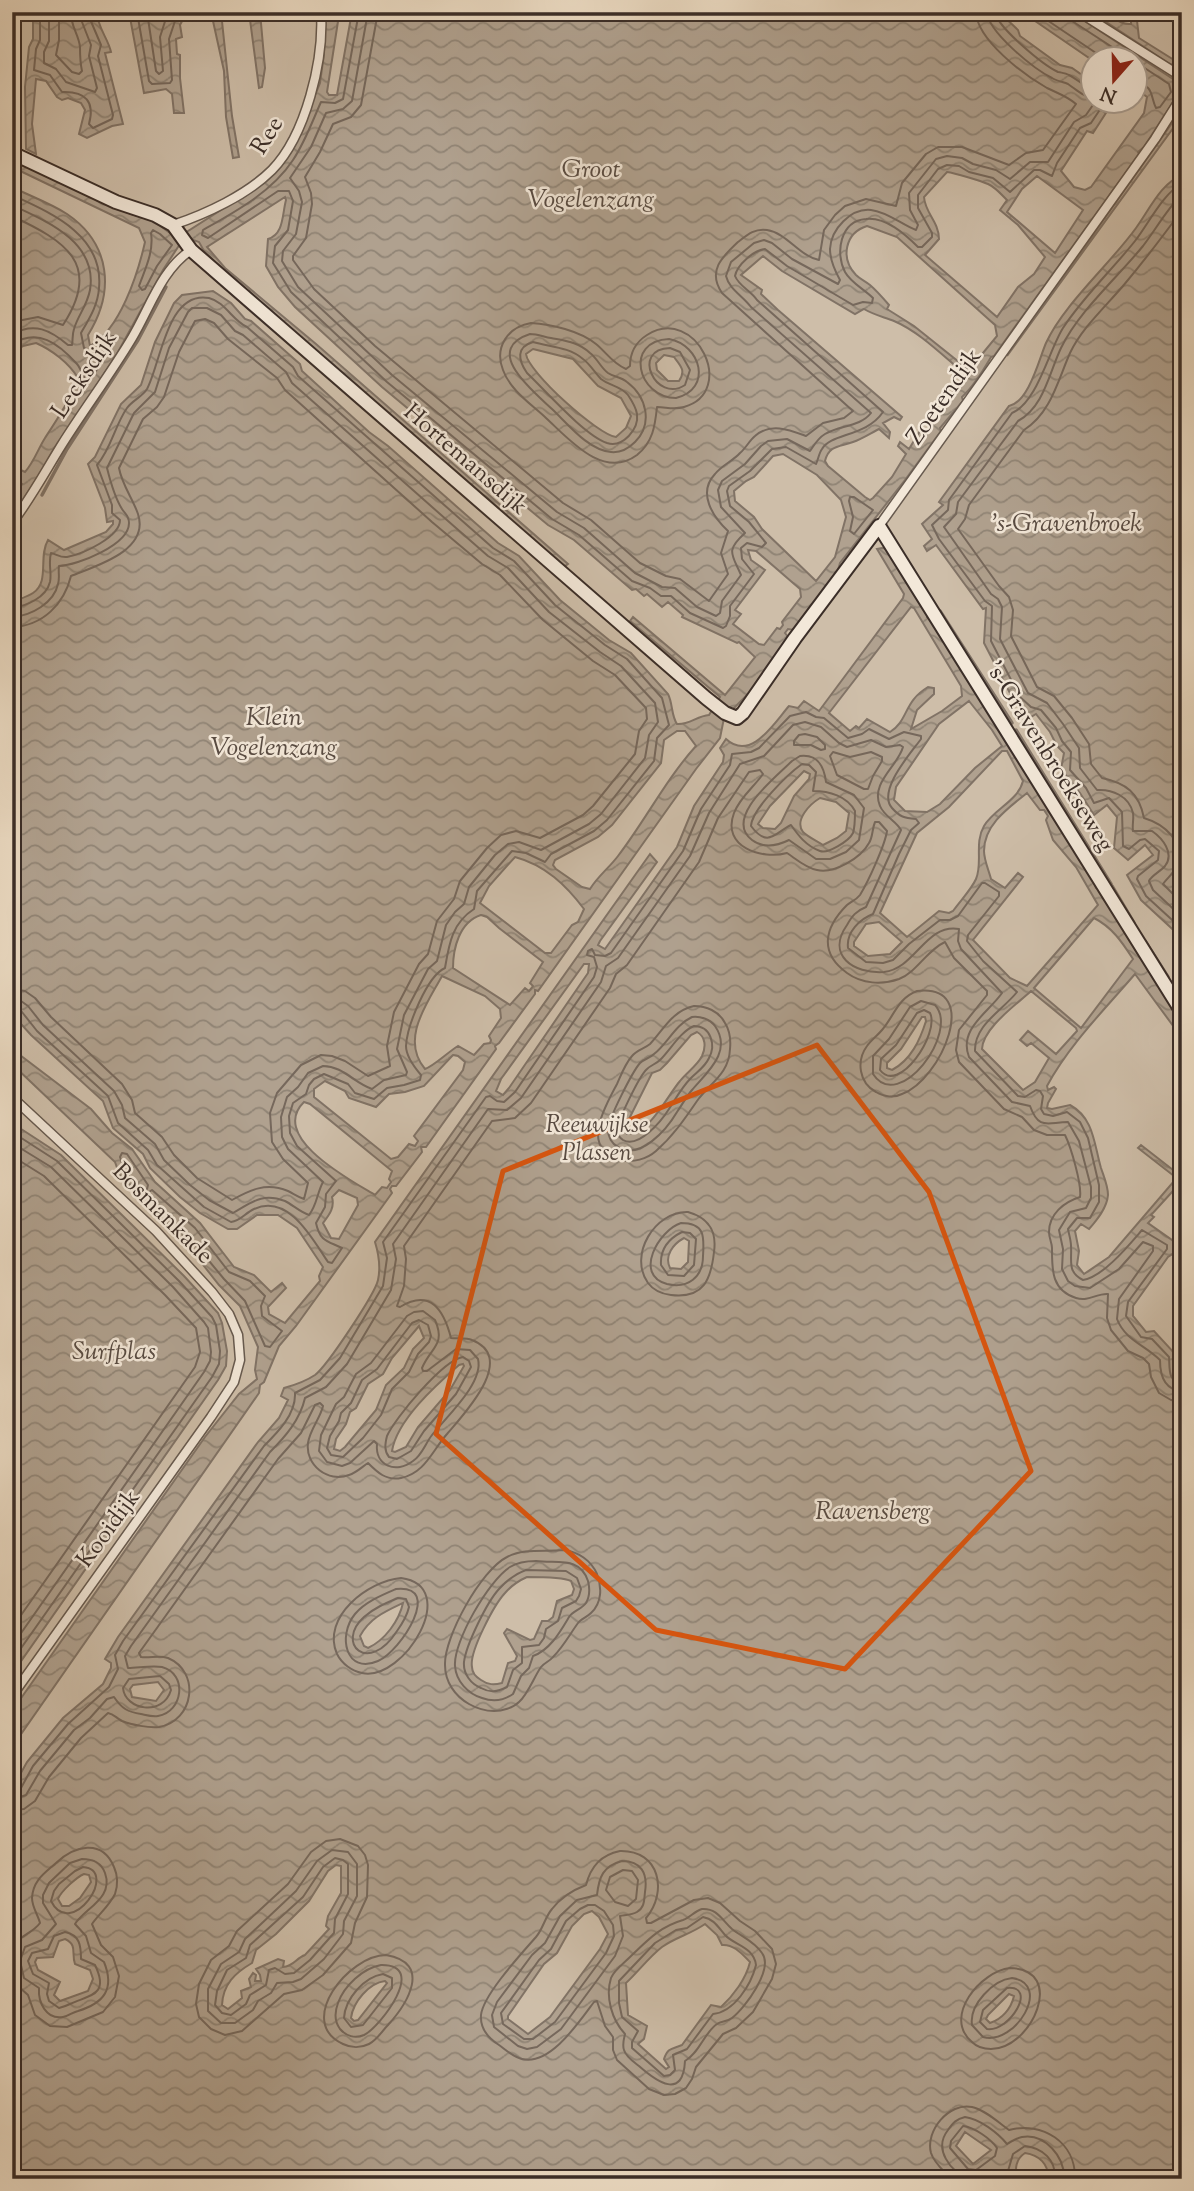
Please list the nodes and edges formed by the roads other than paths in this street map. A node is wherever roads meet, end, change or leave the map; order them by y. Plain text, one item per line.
1 (321, 12) edge
2 (1079, 12) edge
3 (1182, 78) edge
4 (1180, 99) edge
5 (12, 153) edge
6 (182, 237) junction
7 (12, 523) edge
8 (879, 526) junction
9 (727, 713) joint
10 (1182, 1012) edge
11 (12, 1097) edge
12 (234, 1382) joint
13 (12, 1696) edge

1 - 6 street, Ree
2 - 3 street
4 - 8 street, Zoetendijk
5 - 6 street, Hortemansdijk
6 - 7 street, Lecksdijk
6 - 9 street, Hortemansdijk
8 - 9 street, Zoetendijk
8 - 10 street, 's-Gravenbroekseweg
11 - 12 street, Bosmankade
12 - 13 street, Kooidijk

